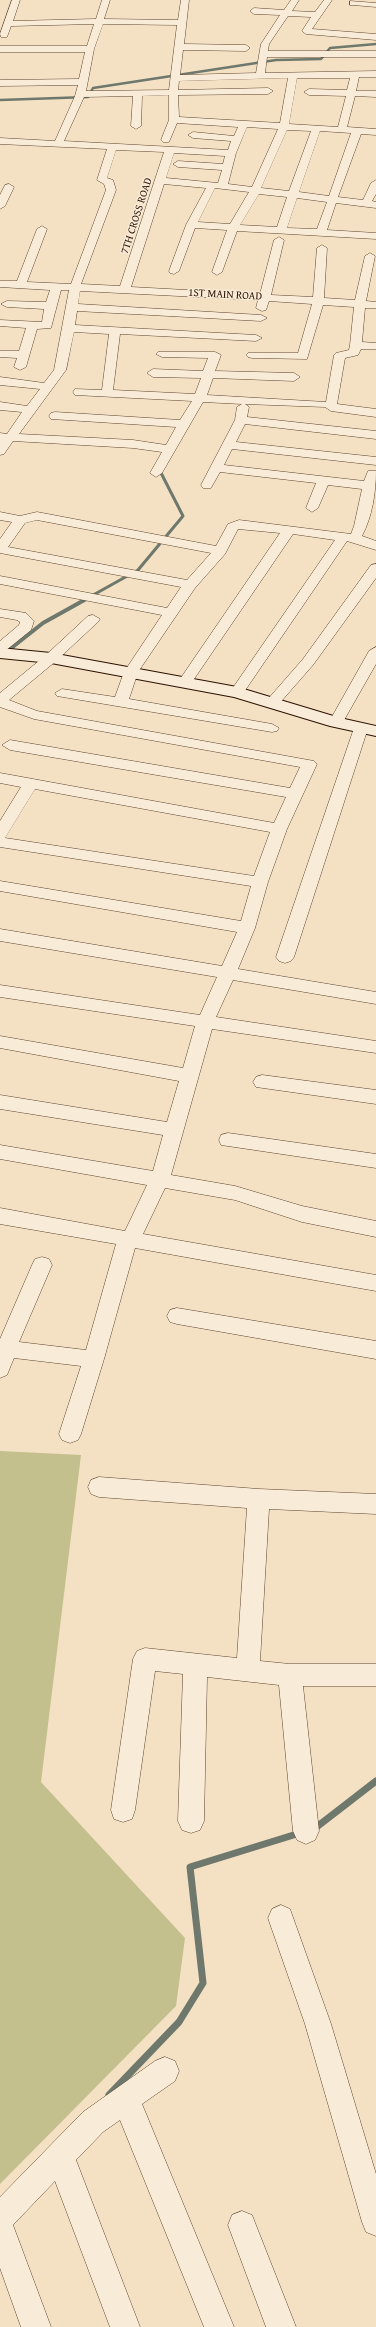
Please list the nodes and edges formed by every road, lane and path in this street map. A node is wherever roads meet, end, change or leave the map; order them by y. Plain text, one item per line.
1 (16, 0) edge
2 (185, 0) edge
3 (259, 0) edge
4 (295, 0) edge
5 (328, 0) edge
6 (353, 3) dead end
7 (376, 5) edge
8 (107, 6) edge
9 (254, 11) junction
10 (286, 13) junction
11 (317, 19) junction
12 (250, 20) dead end
13 (100, 21) junction
14 (181, 23) junction
15 (8, 24) junction
16 (340, 34) junction
17 (2, 37) edge
18 (376, 37) edge
19 (334, 44) dead end
20 (178, 47) junction
21 (246, 48) dead end
22 (0, 49) edge
23 (90, 49) junction
24 (376, 54) edge
25 (325, 56) junction
26 (262, 60) junction
27 (376, 63) edge
28 (376, 74) edge
29 (355, 75) junction
30 (260, 76) junction
31 (293, 76) junction
32 (175, 77) junction
33 (82, 82) junction
34 (0, 83) edge
35 (138, 92) junction
36 (174, 92) junction
37 (268, 92) dead end
38 (309, 92) dead end
39 (351, 93) junction
40 (376, 94) edge
41 (84, 95) junction
42 (174, 120) junction
43 (244, 124) junction
44 (136, 126) dead end
45 (284, 126) junction
46 (316, 129) junction
47 (342, 130) junction
48 (357, 131) junction
49 (376, 132) edge
50 (193, 135) dead end
51 (238, 139) junction
52 (0, 141) edge
53 (58, 144) junction
54 (168, 145) junction
55 (112, 148) junction
56 (231, 153) junction
57 (178, 164) dead end
58 (227, 167) junction
59 (161, 181) junction
60 (376, 183) edge
61 (217, 186) junction
62 (8, 187) dead end
63 (255, 191) junction
64 (294, 196) junction
65 (331, 200) junction
66 (371, 205) edge
67 (0, 206) edge
68 (191, 225) junction
69 (234, 226) junction
70 (42, 229) dead end
71 (321, 232) junction
72 (280, 234) junction
73 (376, 236) edge
74 (322, 248) dead end
75 (370, 256) dead end
76 (174, 271) dead end
77 (217, 272) dead end
78 (0, 284) edge
79 (21, 284) junction
80 (57, 286) junction
81 (75, 287) junction
82 (125, 289) junction
83 (265, 297) junction
84 (318, 302) junction
85 (7, 304) dead end
86 (360, 304) junction
87 (376, 304) edge
88 (50, 306) junction
89 (70, 307) junction
90 (260, 318) junction
91 (0, 323) edge
92 (32, 325) junction
93 (68, 328) junction
94 (115, 330) junction
95 (256, 338) junction
96 (356, 346) junction
97 (376, 346) edge
98 (0, 354) edge
99 (162, 354) dead end
100 (24, 355) junction
101 (252, 355) junction
102 (20, 367) dead end
103 (153, 373) dead end
104 (207, 375) junction
105 (246, 375) junction
106 (294, 377) dead end
107 (0, 381) edge
108 (48, 387) junction
109 (79, 392) dead end
110 (106, 394) junction
111 (200, 397) junction
112 (321, 404) dead end
113 (244, 405) dead end
114 (0, 406) edge
115 (31, 410) junction
116 (376, 413) edge
117 (55, 416) dead end
118 (241, 420) junction
119 (182, 424) junction
120 (376, 435) edge
121 (4, 438) edge
122 (228, 445) junction
123 (169, 449) junction
124 (0, 451) edge
125 (376, 459) edge
126 (217, 468) junction
127 (156, 473) dead end
128 (324, 480) junction
129 (207, 485) dead end
130 (370, 486) junction
131 (312, 508) dead end
132 (0, 516) edge
133 (20, 520) junction
134 (289, 530) junction
135 (349, 537) junction
136 (376, 546) edge
137 (0, 549) edge
138 (220, 551) junction
139 (376, 568) edge
140 (0, 580) edge
141 (190, 585) junction
142 (0, 613) edge
143 (172, 613) junction
144 (92, 619) dead end
145 (376, 651) edge
146 (3, 653) edge
147 (51, 658) junction
148 (132, 672) junction
149 (185, 682) junction
150 (62, 693) dead end
151 (240, 693) junction
152 (0, 701) edge
153 (120, 702) junction
154 (273, 702) junction
155 (229, 719) junction
156 (336, 722) junction
157 (272, 728) dead end
158 (368, 729) edge
159 (10, 745) dead end
160 (0, 778) edge
161 (30, 785) junction
162 (295, 794) junction
163 (3, 825) edge
164 (279, 828) junction
165 (0, 842) edge
166 (260, 882) junction
167 (0, 886) edge
168 (247, 928) junction
169 (0, 936) edge
170 (285, 957) dead end
171 (226, 974) junction
172 (0, 991) edge
173 (376, 998) edge
174 (205, 1023) junction
175 (0, 1042) edge
176 (376, 1047) edge
177 (190, 1076) junction
178 (262, 1082) dead end
179 (376, 1097) edge
180 (0, 1102) edge
181 (175, 1130) junction
182 (228, 1140) dead end
183 (0, 1152) edge
184 (376, 1161) edge
185 (160, 1179) junction
186 (0, 1216) edge
187 (376, 1229) edge
188 (131, 1238) junction
189 (42, 1265) dead end
190 (376, 1283) edge
191 (177, 1316) dead end
192 (3, 1348) edge
193 (376, 1350) edge
194 (94, 1359) junction
195 (0, 1369) edge
196 (70, 1434) dead end
197 (99, 1487) dead end
198 (258, 1499) junction
199 (376, 1504) edge
200 (195, 1664) junction
201 (248, 1670) junction
202 (290, 1675) junction
203 (376, 1675) edge
204 (123, 1810) dead end
205 (191, 1821) dead end
206 (306, 1831) dead end
207 (281, 1918) dead end
208 (165, 2071) dead end
209 (126, 2100) junction
210 (60, 2156) junction
211 (0, 2218) edge
212 (376, 2222) edge
213 (242, 2225) dead end
214 (0, 2227) edge
215 (36, 2327) edge
216 (125, 2327) edge
217 (218, 2327) edge
218 (281, 2327) edge

1 - 15 street
2 - 14 street
3 - 9 street
4 - 10 street
5 - 11 street
6 - 7 street
8 - 13 street
9 - 10 street
9 - 12 street
10 - 11 street
10 - 26 street
11 - 16 street
13 - 14 street
13 - 15 street
13 - 23 street
14 - 20 street
15 - 17 street
16 - 18 street
16 - 19 street
17 - 22 street
20 - 21 street
20 - 32 street
22 - 23 street
23 - 33 street
24 - 25 street
25 - 26 street
25 - 27 street
26 - 30 street
28 - 29 street
29 - 31 street
29 - 39 street
30 - 31 street
30 - 32 street
31 - 45 street
32 - 36 street
33 - 34 street
33 - 41 street
35 - 36 street
35 - 41 street
35 - 44 street
36 - 37 street
36 - 42 street
38 - 39 street
39 - 40 street
39 - 47 street
41 - 53 street
42 - 43 street
42 - 54 street, 7TH CROSS ROAD
43 - 45 street
43 - 51 street
45 - 46 street
45 - 63 street
46 - 47 street
46 - 64 street
47 - 48 street
48 - 49 street
48 - 65 street
50 - 51 street
51 - 56 street
52 - 53 street
53 - 55 street
54 - 55 street
54 - 56 street
54 - 59 street, 7TH CROSS ROAD
55 - 81 street
56 - 58 street
57 - 58 street
58 - 61 street
59 - 61 street
59 - 82 street, 7TH CROSS ROAD
60 - 66 street
61 - 63 street
61 - 68 street
62 - 67 street
63 - 64 street
63 - 69 street
64 - 65 street
64 - 72 street
65 - 66 street
65 - 71 street
68 - 69 street
68 - 76 street
69 - 72 street
69 - 77 street
70 - 79 street
71 - 72 street
71 - 73 street
72 - 83 street
74 - 84 street
75 - 86 street
78 - 79 street, 1ST MAIN ROAD
79 - 80 street, 1ST MAIN ROAD
80 - 81 street, 1ST MAIN ROAD
80 - 88 street
81 - 82 street, 1ST MAIN ROAD
81 - 89 street
82 - 83 street, 1ST MAIN ROAD
83 - 84 street, 1ST MAIN ROAD
83 - 90 street
84 - 86 street, 1ST MAIN ROAD
84 - 101 street
85 - 88 street
86 - 87 street, 1ST MAIN ROAD
86 - 96 street
88 - 92 street
89 - 90 street
89 - 93 street
90 - 95 street
91 - 92 street
92 - 100 street
93 - 94 street
93 - 108 street
94 - 95 street
94 - 110 street
95 - 101 street
96 - 97 street
96 - 116 street
98 - 100 street
99 - 104 street
100 - 102 street
101 - 105 street
103 - 104 street
104 - 105 street
104 - 111 street
105 - 106 street
107 - 108 street
108 - 115 street
109 - 110 street
110 - 111 street
111 - 112 street
111 - 119 street
113 - 118 street
114 - 115 street
115 - 121 street
117 - 119 street
118 - 120 street
118 - 122 street
119 - 123 street
121 - 123 street
121 - 124 street
122 - 125 street
122 - 126 street
123 - 127 street
125 - 130 street
126 - 128 street
126 - 129 street
128 - 130 street
128 - 131 street
130 - 135 street
132 - 133 street
133 - 137 street
133 - 138 street
134 - 135 street
134 - 138 street
134 - 149 street
135 - 136 street
135 - 151 street
137 - 141 street
138 - 141 street
139 - 154 street
140 - 143 street
141 - 143 street
142 - 146 street
143 - 148 street
144 - 147 street
145 - 156 street
146 - 147 street
147 - 148 street
147 - 152 street
148 - 149 street
148 - 153 street
149 - 151 street
150 - 153 street
151 - 154 street
151 - 155 street
152 - 162 street
153 - 155 street
154 - 156 street
155 - 157 street
156 - 158 street
158 - 170 street
159 - 162 street
160 - 161 street
161 - 163 street
161 - 164 street
162 - 164 street
164 - 166 street
165 - 166 street
166 - 168 street
167 - 168 street
168 - 171 street
169 - 171 street
171 - 173 street
171 - 174 street
172 - 174 street
174 - 176 street
174 - 177 street
175 - 177 street
177 - 181 street
178 - 179 street
180 - 181 street
181 - 185 street
182 - 184 street
183 - 185 street
185 - 187 street
185 - 188 street
186 - 188 street
188 - 190 street
188 - 194 street
189 - 192 street
191 - 193 street
192 - 194 street
192 - 195 street
194 - 196 street
197 - 198 street
198 - 199 street
198 - 201 street
200 - 201 street
200 - 204 street
200 - 205 street
201 - 202 street
202 - 203 street
202 - 206 street
207 - 212 street
208 - 209 street
209 - 210 street
209 - 217 street
210 - 211 street
210 - 216 street
213 - 218 street
214 - 215 street

